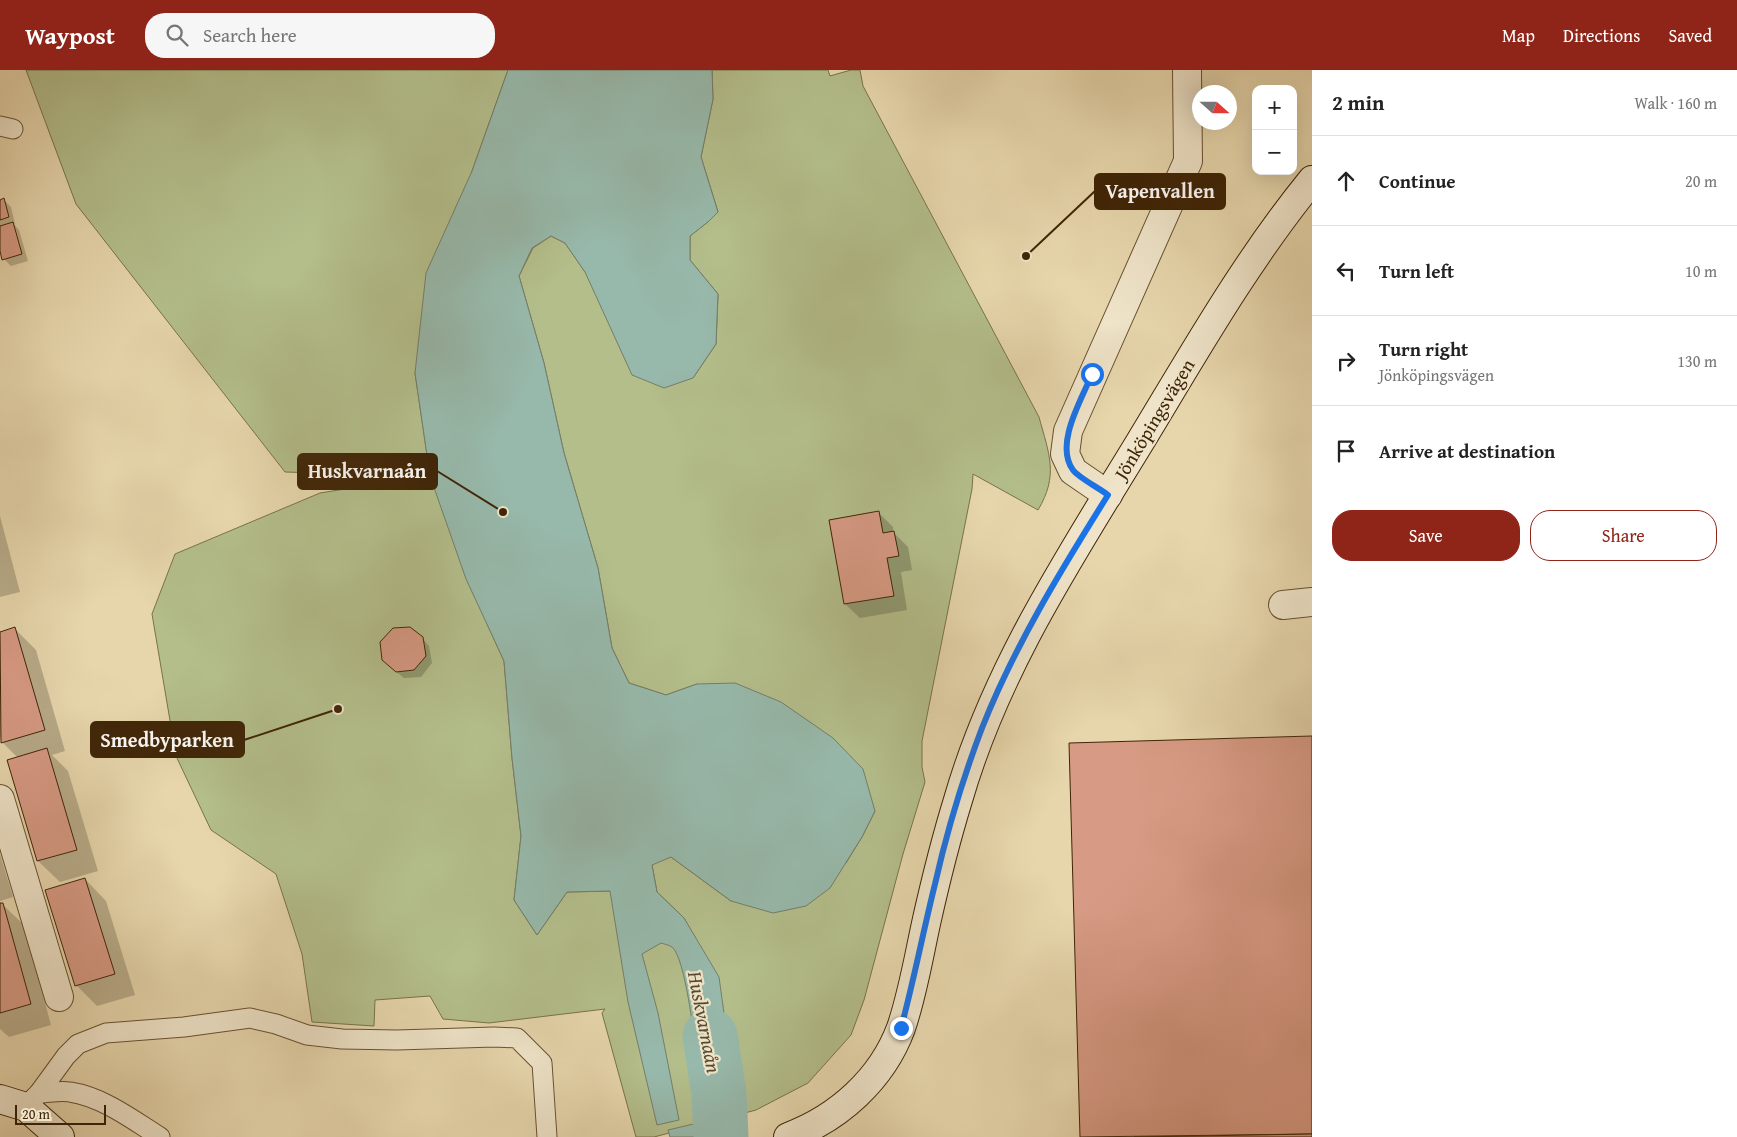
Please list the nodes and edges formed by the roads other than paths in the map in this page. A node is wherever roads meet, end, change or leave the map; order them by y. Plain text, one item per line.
1 (1187, 70) edge
2 (1312, 180) edge
3 (1108, 495) junction
4 (1312, 602) edge
5 (1283, 605) dead end
6 (0, 799) edge
7 (59, 996) dead end
8 (0, 1099) edge
9 (32, 1100) junction
10 (60, 1137) edge
11 (160, 1137) edge
12 (547, 1137) edge
13 (788, 1137) edge

1 - 3 street
2 - 3 street, Jönköpingsvägen
3 - 13 street, Jönköpingsvägen
4 - 5 street
6 - 7 street
8 - 9 street
9 - 10 street
9 - 11 lane
9 - 12 lane

